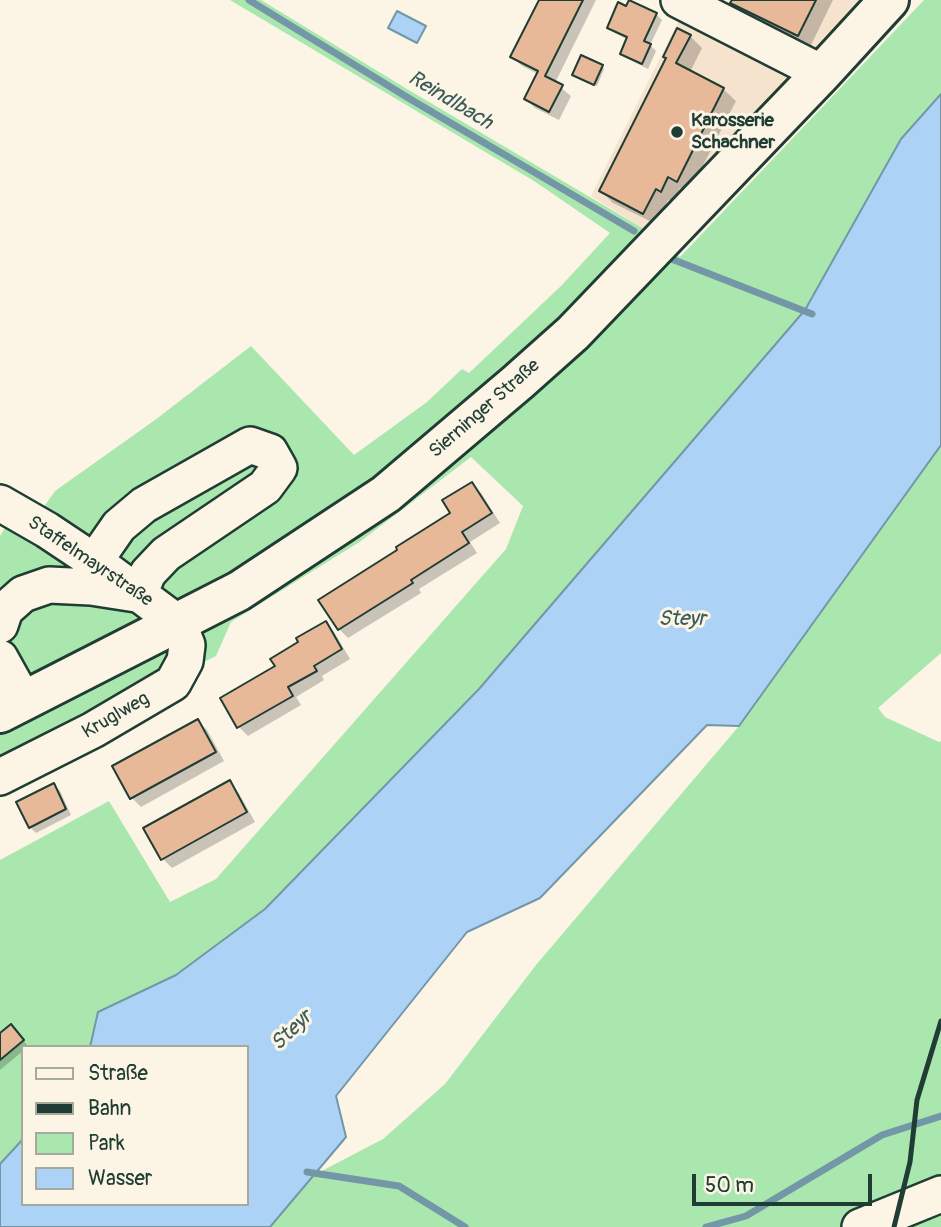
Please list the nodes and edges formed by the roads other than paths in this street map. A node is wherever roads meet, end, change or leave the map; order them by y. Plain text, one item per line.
1 (680, 0) edge
2 (889, 0) edge
3 (822, 72) junction
4 (0, 503) edge
5 (94, 562) junction
6 (139, 594) junction
7 (178, 623) junction
8 (0, 625) edge
9 (0, 658) edge
10 (12, 707) edge
11 (0, 777) edge
12 (941, 1194) edge
13 (860, 1227) edge

1 - 3 street
2 - 3 main road, Sierninger Straße
3 - 7 main road, Sierninger Straße
4 - 5 street, Staffelmayrstraße
5 - 6 street, Staffelmayrstraße
5 - 6 street
6 - 7 street, Staffelmayrstraße
6 - 8 street
7 - 10 main road, Sierninger Straße
7 - 11 street, Kruglweg
9 - 10 street
12 - 13 street

